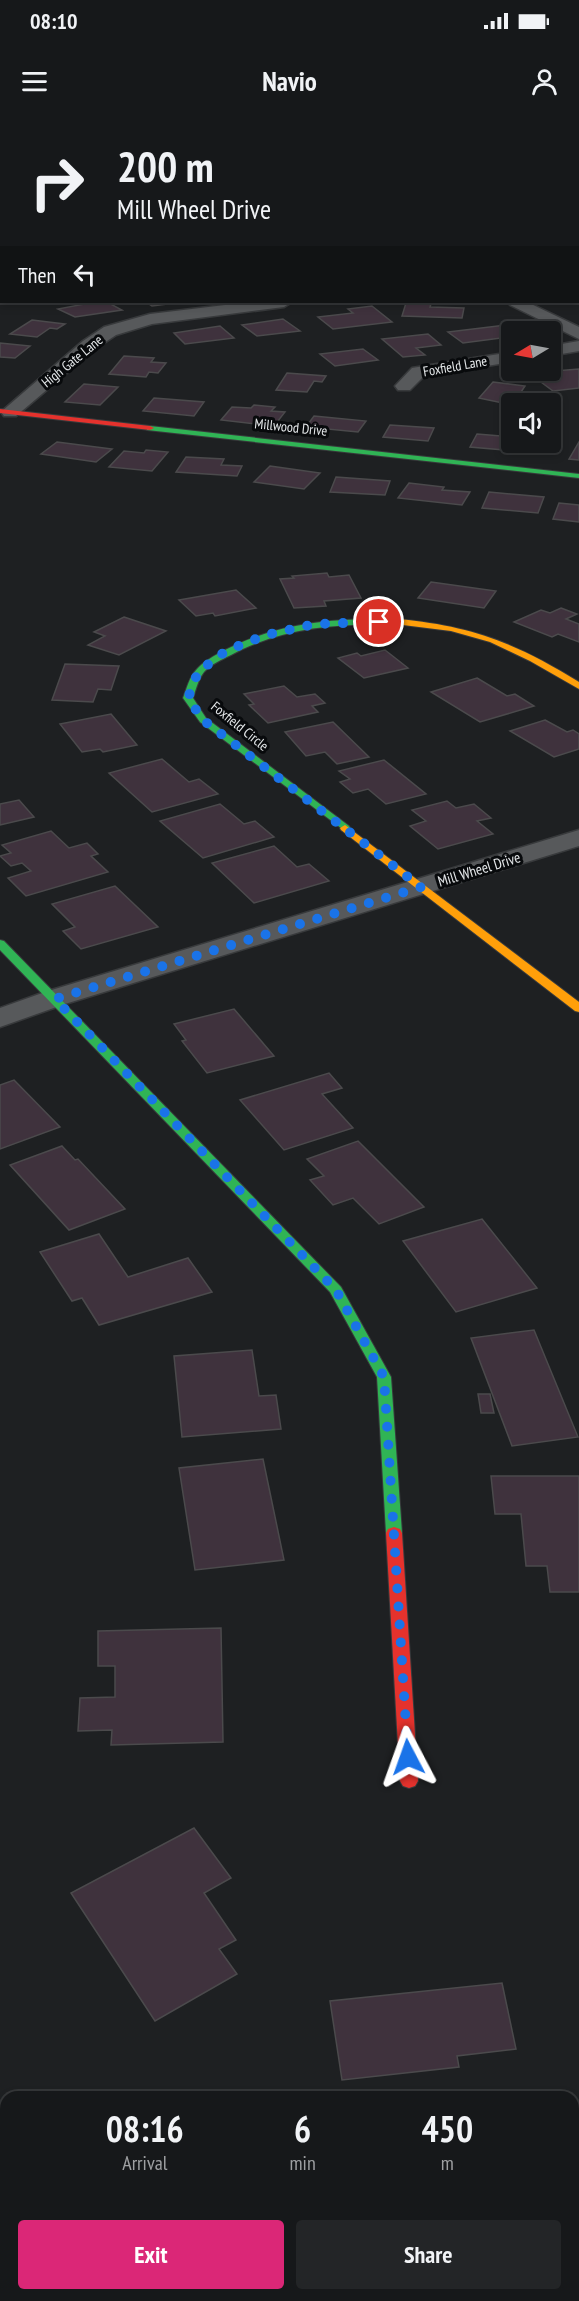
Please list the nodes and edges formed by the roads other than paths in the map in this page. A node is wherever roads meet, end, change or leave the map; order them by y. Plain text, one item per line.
1 (276, 303) edge
2 (518, 303) edge
3 (579, 334) edge
4 (579, 346) edge
5 (561, 349) edge
6 (501, 359) edge
7 (404, 386) dead end
8 (5, 412) edge
9 (579, 476) edge
10 (579, 686) edge
11 (579, 838) edge
12 (421, 887) junction
13 (0, 943) edge
14 (55, 999) junction
15 (579, 1008) edge
16 (0, 1018) edge
17 (409, 1781) dead end

1 - 8 street, High Gate Lane
2 - 3 street
4 - 5 street
6 - 7 street, Foxfield Lane
8 - 9 street, Millwood Drive
10 - 12 street, Foxfield Circle
11 - 12 street, Mill Wheel Drive
12 - 14 street, Mill Wheel Drive
12 - 15 street
13 - 14 street
14 - 16 street, Mill Wheel Drive
14 - 17 street

